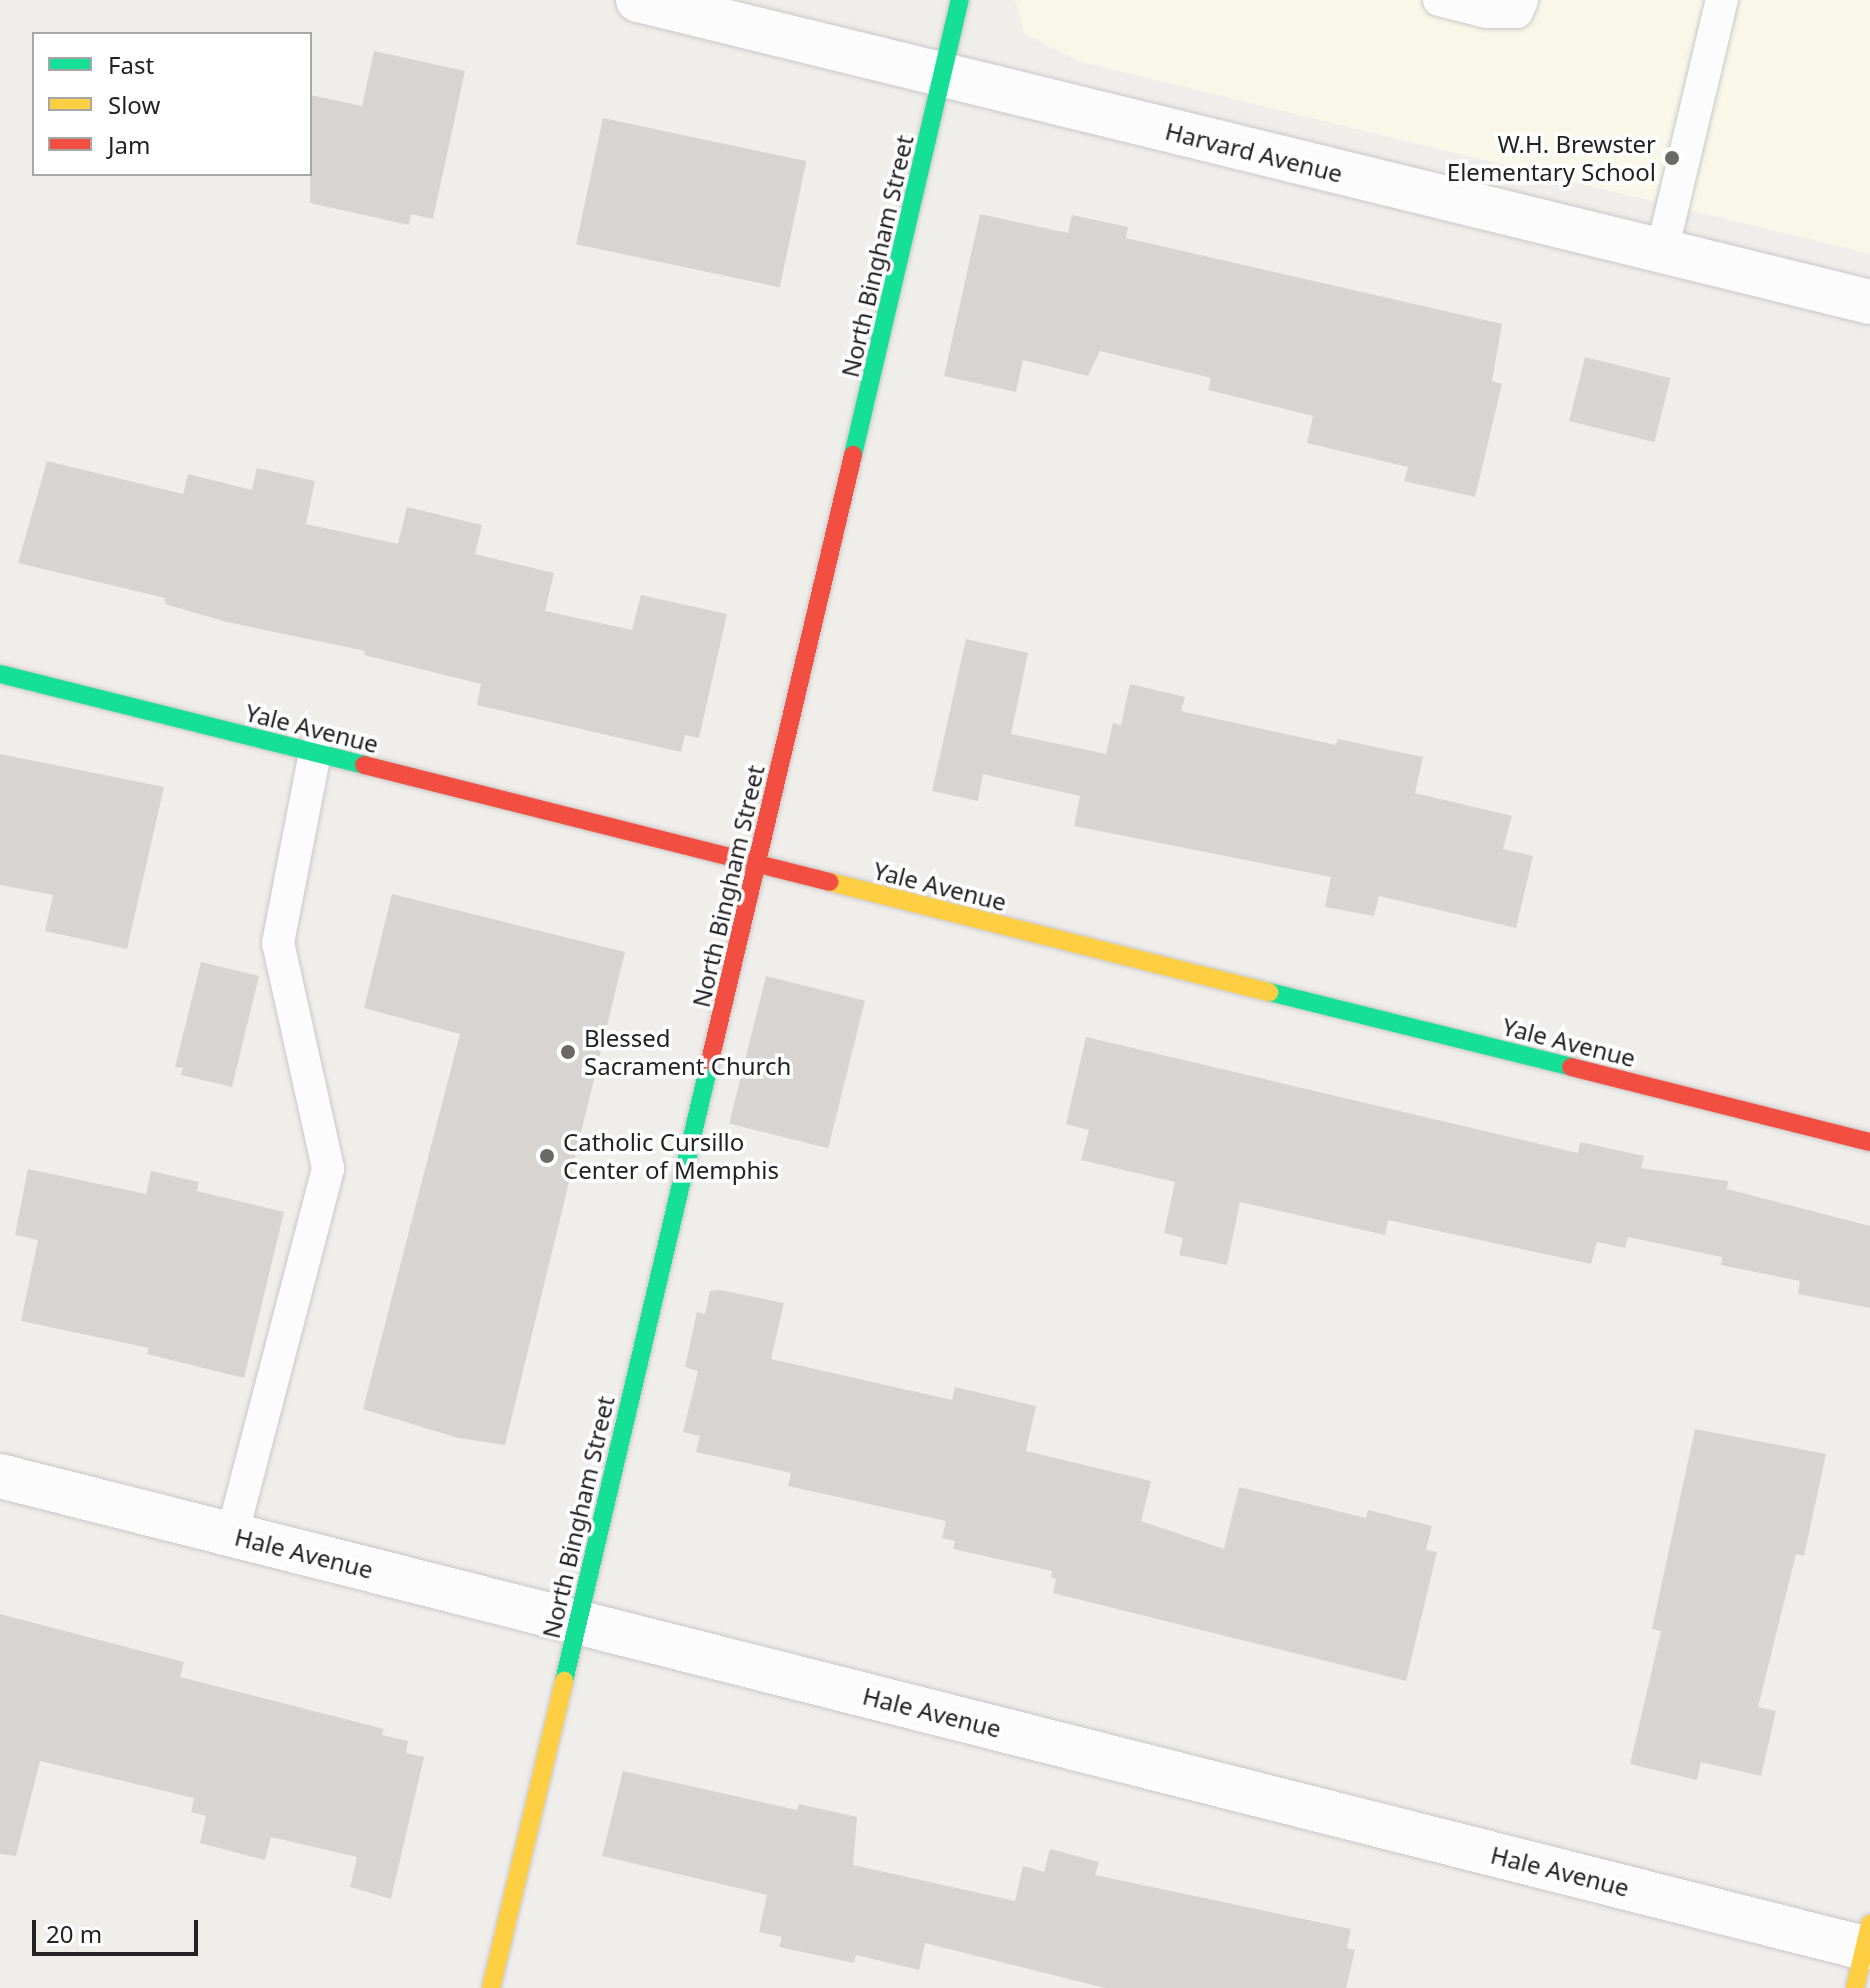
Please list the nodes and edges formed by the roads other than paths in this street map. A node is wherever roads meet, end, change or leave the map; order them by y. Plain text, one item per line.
1 (638, 0) edge
2 (960, 0) edge
3 (1439, 0) edge
4 (1522, 0) edge
5 (1722, 0) edge
6 (945, 76) junction
7 (1662, 251) junction
8 (1870, 302) edge
9 (0, 674) edge
10 (315, 753) junction
11 (757, 865) junction
12 (1870, 1142) edge
13 (0, 1476) edge
14 (232, 1535) junction
15 (578, 1623) junction
16 (1863, 1953) edge
17 (491, 1988) edge

1 - 6 street, Harvard Avenue
2 - 6 street, North Bingham Street
3 - 4 lane
5 - 7 lane
6 - 7 street, Harvard Avenue
6 - 11 street, North Bingham Street
7 - 8 street, Harvard Avenue
9 - 10 street, Yale Avenue
10 - 11 street, Yale Avenue
10 - 14 lane
11 - 12 street, Yale Avenue
11 - 15 street, North Bingham Street
13 - 14 street, Hale Avenue
14 - 15 street, Hale Avenue
15 - 16 street, Hale Avenue
15 - 17 street, North Bingham Street

